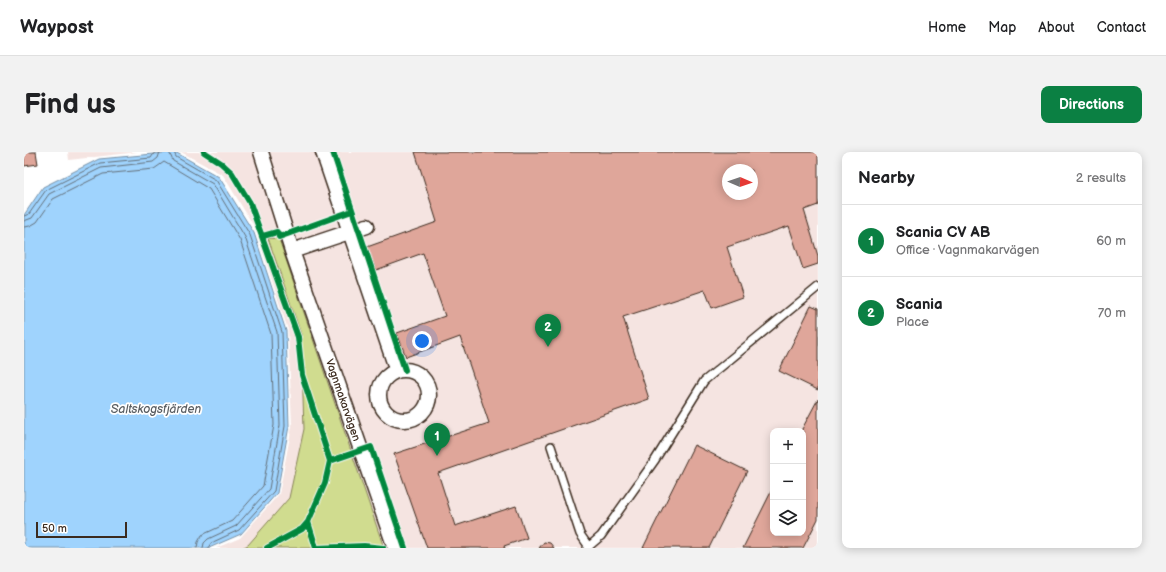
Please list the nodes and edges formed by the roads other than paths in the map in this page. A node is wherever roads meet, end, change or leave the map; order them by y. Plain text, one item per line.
1 (261, 152) edge
2 (323, 152) edge
3 (367, 226) dead end
4 (349, 232) junction
5 (292, 251) junction
6 (818, 287) edge
7 (397, 371) dead end
8 (551, 446) dead end
9 (588, 547) edge
10 (395, 548) edge

1 - 5 street, Vagnmakarvägen
2 - 4 street
3 - 4 street
4 - 5 street
4 - 7 street
5 - 10 street, Vagnmakarvägen
6 - 9 lane
8 - 9 lane

